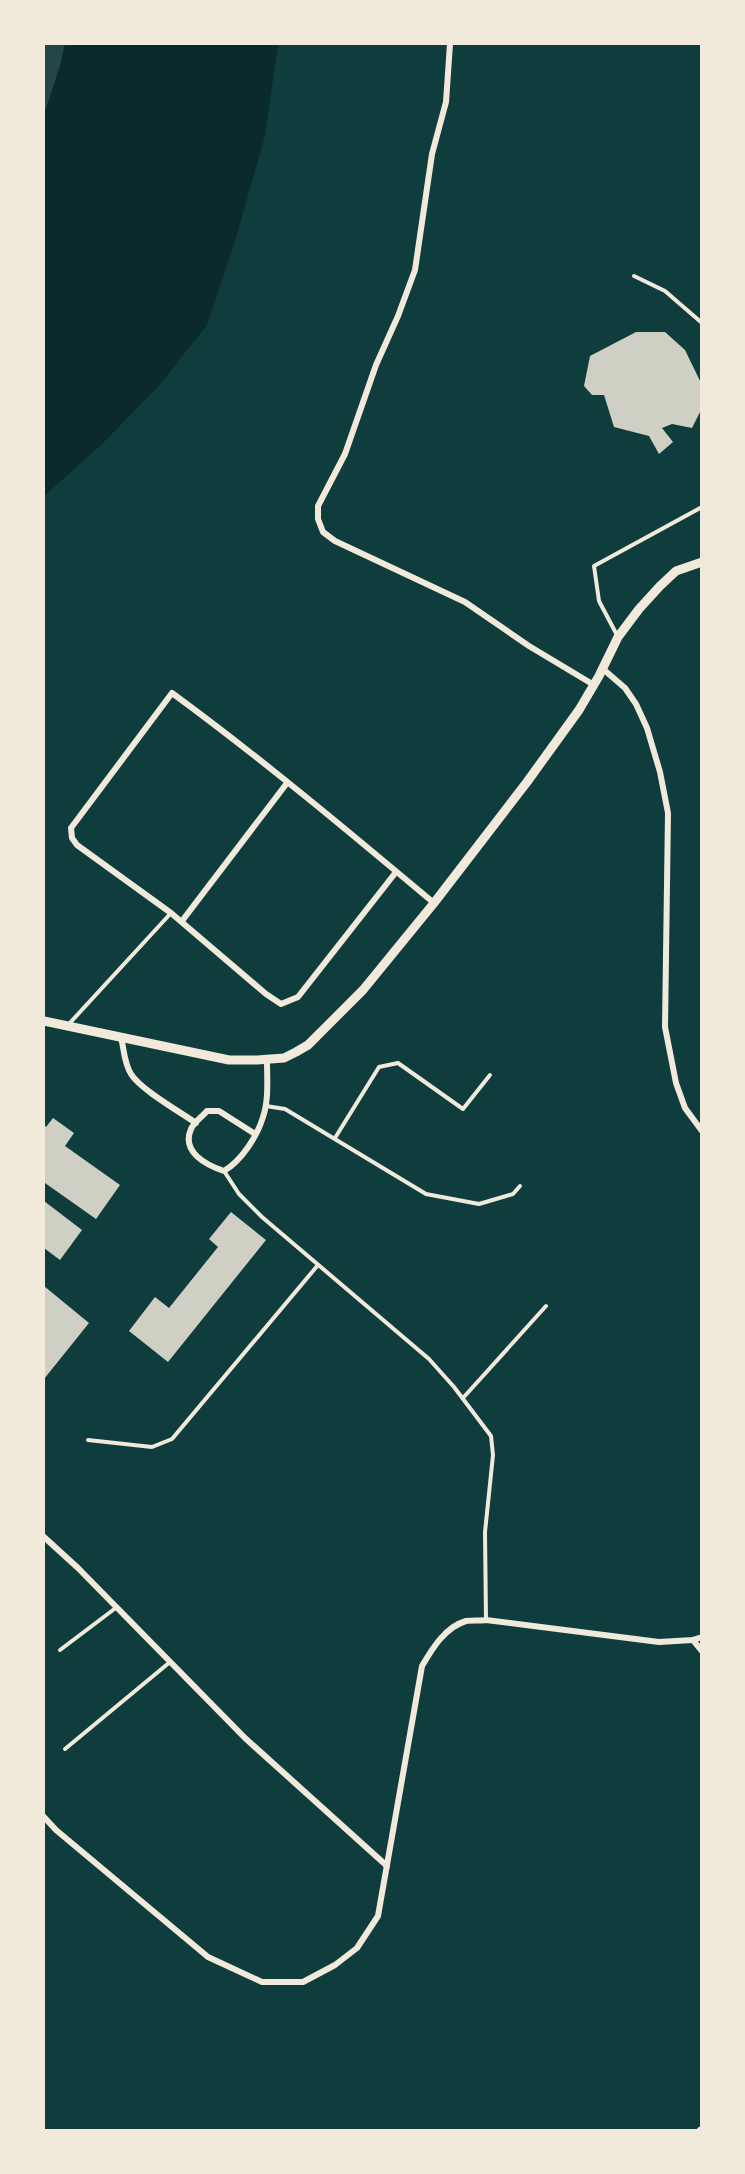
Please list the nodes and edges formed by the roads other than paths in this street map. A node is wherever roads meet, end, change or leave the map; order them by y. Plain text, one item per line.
1 (450, 44) edge
2 (634, 276) dead end
3 (702, 323) edge
4 (702, 507) edge
5 (702, 562) edge
6 (618, 637) junction
7 (603, 669) junction
8 (594, 685) junction
9 (287, 783) junction
10 (396, 872) junction
11 (434, 903) junction
12 (171, 912) junction
13 (182, 921) junction
14 (44, 1021) edge
15 (68, 1025) junction
16 (121, 1037) junction
17 (267, 1059) junction
18 (490, 1075) dead end
19 (265, 1105) junction
20 (196, 1123) junction
21 (702, 1131) edge
22 (255, 1134) junction
23 (334, 1138) junction
24 (224, 1171) junction
25 (520, 1186) dead end
26 (318, 1265) junction
27 (546, 1306) dead end
28 (463, 1398) junction
29 (88, 1440) dead end
30 (44, 1537) edge
31 (117, 1608) junction
32 (486, 1620) junction
33 (702, 1637) edge
34 (693, 1640) junction
35 (60, 1650) dead end
36 (702, 1651) edge
37 (170, 1662) junction
38 (65, 1749) dead end
39 (44, 1817) edge
40 (387, 1866) junction

1 - 8 street
2 - 3 lane
4 - 6 lane
5 - 6 street
6 - 7 street
7 - 8 street
7 - 21 street
8 - 11 street
9 - 10 street
9 - 12 street
9 - 13 street
10 - 11 street
10 - 13 street
11 - 17 street
12 - 13 street
12 - 15 lane
14 - 15 street
15 - 16 street
16 - 17 street
16 - 20 street
17 - 19 street
18 - 23 lane
19 - 22 street
19 - 23 lane
20 - 22 street
20 - 24 street
22 - 24 street
23 - 25 lane
24 - 26 lane
26 - 28 lane
26 - 29 lane
27 - 28 lane
28 - 32 lane
30 - 31 street
31 - 35 lane
31 - 37 street
32 - 34 street
32 - 40 street
33 - 34 street
34 - 36 street
37 - 38 lane
37 - 40 street
39 - 40 street

